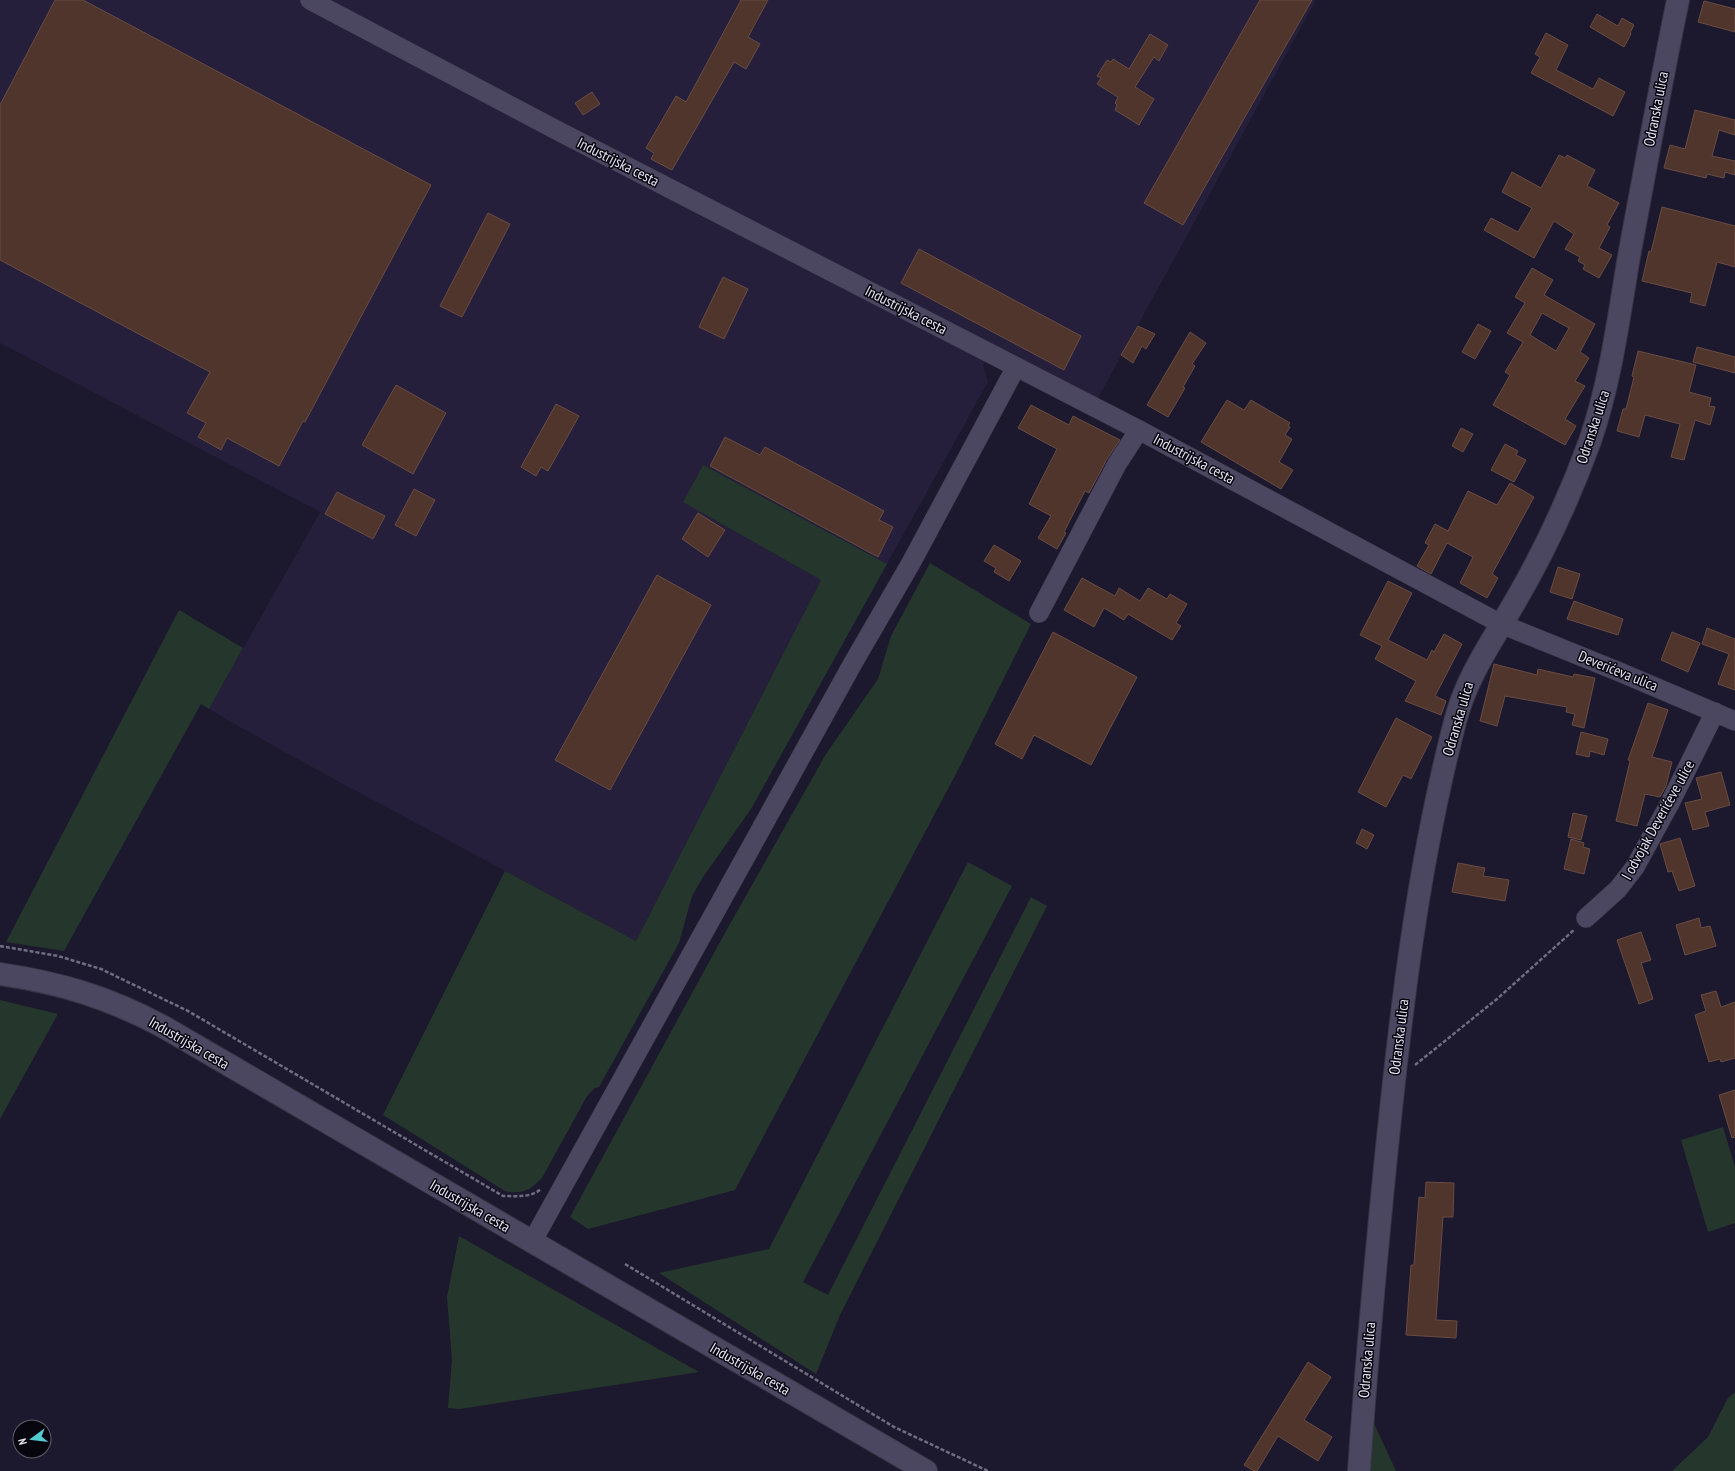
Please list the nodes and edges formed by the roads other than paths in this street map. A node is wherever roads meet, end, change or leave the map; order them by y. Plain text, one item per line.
1 (310, 0) edge
2 (1678, 0) edge
3 (1016, 367) junction
4 (1139, 430) junction
5 (1039, 614) dead end
6 (1501, 624) junction
7 (1715, 712) junction
8 (1735, 722) edge
9 (1586, 918) road end
10 (0, 974) edge
11 (532, 1242) junction
12 (926, 1471) edge
13 (1359, 1471) edge

1 - 3 street, Industrijska cesta
2 - 6 main road, Odranska ulica
3 - 4 street, Industrijska cesta
3 - 11 street
4 - 5 street
4 - 6 street, Industrijska cesta
6 - 7 street, Deverićeva ulica
6 - 13 main road, Odranska ulica
7 - 8 street, Deverićeva ulica
7 - 9 street, I odvojak Deverićeve ulice
10 - 11 main road, Industrijska cesta
11 - 12 main road, Industrijska cesta

